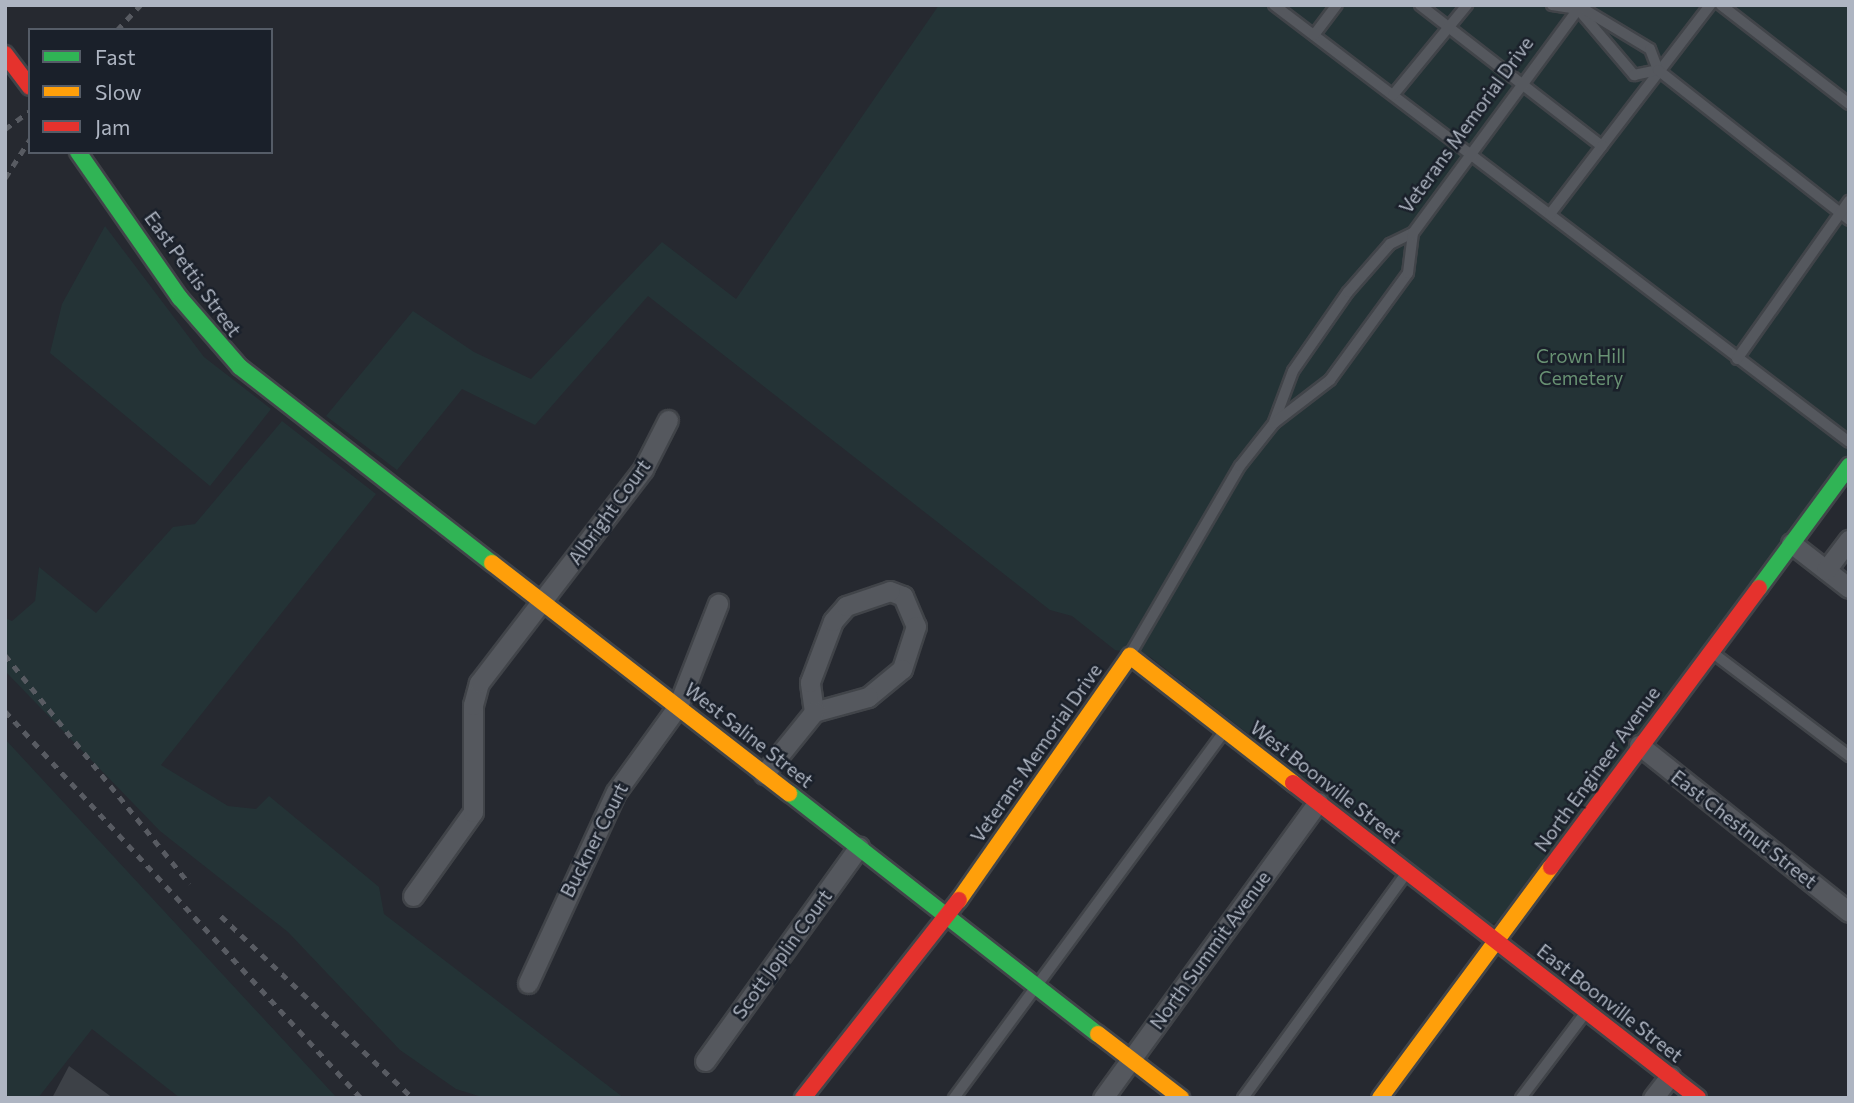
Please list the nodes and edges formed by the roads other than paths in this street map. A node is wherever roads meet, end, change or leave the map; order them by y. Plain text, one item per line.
1 (1274, 5) edge
2 (1337, 5) edge
3 (1420, 5) edge
4 (1467, 5) edge
5 (1552, 5) edge
6 (1710, 5) edge
7 (1720, 5) edge
8 (1578, 6) edge
9 (1449, 27) junction
10 (1314, 35) junction
11 (5, 54) edge
12 (1658, 70) junction
13 (1522, 84) junction
14 (28, 85) edge
15 (1393, 95) junction
16 (1849, 104) edge
17 (1602, 146) junction
18 (1473, 152) junction
19 (79, 154) edge
20 (1849, 201) edge
21 (1550, 214) junction
22 (1844, 217) edge
23 (1413, 233) junction
24 (1737, 359) junction
25 (289, 405) joint
26 (668, 420) dead end
27 (1274, 423) junction
28 (1849, 442) edge
29 (1849, 466) edge
30 (1849, 540) edge
31 (1791, 543) junction
32 (1826, 570) junction
33 (1849, 587) edge
34 (543, 600) junction
35 (718, 604) dead end
36 (1710, 651) junction
37 (1130, 656) junction
38 (678, 706) junction
39 (814, 712) junction
40 (1225, 730) junction
41 (1639, 746) junction
42 (1849, 756) edge
43 (764, 774) junction
44 (1318, 803) junction
45 (859, 847) junction
46 (1407, 872) junction
47 (413, 896) dead end
48 (1849, 912) edge
49 (948, 916) junction
50 (1496, 942) junction
51 (528, 983) dead end
52 (1038, 986) junction
53 (1587, 1012) junction
54 (1131, 1058) junction
55 (705, 1061) dead end
56 (1670, 1076) junction
57 (805, 1095) edge
58 (954, 1098) edge
59 (1102, 1098) edge
60 (1181, 1098) edge
61 (1243, 1098) edge
62 (1380, 1098) edge
63 (1521, 1098) edge
64 (1653, 1098) edge
65 (1698, 1098) edge

1 - 10 lane
2 - 10 lane
3 - 9 lane
4 - 9 lane
5 - 8 lane
6 - 12 lane
7 - 16 lane
8 - 12 lane
8 - 12 lane
8 - 13 lane, Veterans Memorial Drive
9 - 13 lane
9 - 15 lane
10 - 15 lane
11 - 14 street
12 - 17 lane
12 - 22 lane
13 - 17 lane
13 - 18 lane, Veterans Memorial Drive
15 - 18 lane
17 - 21 lane
18 - 21 lane
18 - 23 lane, Veterans Memorial Drive
19 - 25 street, East Pettis Street
20 - 22 lane
21 - 24 lane
22 - 24 lane
23 - 27 lane, Veterans Memorial Drive
23 - 27 lane, Veterans Memorial Drive
24 - 28 lane
25 - 34 street, West Saline Street
26 - 34 street, Albright Court
27 - 37 lane, Veterans Memorial Drive
29 - 31 street, North Engineer Avenue
30 - 32 street
31 - 32 street
31 - 36 street, North Engineer Avenue
32 - 33 street
34 - 38 street, West Saline Street
34 - 47 street, Albright Court
35 - 38 street, Buckner Court
36 - 41 street, North Engineer Avenue
36 - 42 lane
37 - 40 street, West Boonville Street
37 - 49 street, Veterans Memorial Drive
38 - 43 street, West Saline Street
38 - 51 street, Buckner Court
39 - 39 street
39 - 43 street
40 - 44 street, West Boonville Street
40 - 52 lane
41 - 48 street, East Chestnut Street
41 - 50 street, North Engineer Avenue
43 - 45 street, West Saline Street
44 - 46 street, West Boonville Street
44 - 54 street, North Summit Avenue
45 - 49 street, West Saline Street
45 - 55 street, Scott Joplin Court
46 - 50 street, West Boonville Street
46 - 61 lane
49 - 52 street, West Saline Street
49 - 57 street, Veterans Memorial Drive
50 - 53 street, East Boonville Street
50 - 62 street, North Engineer Avenue
52 - 54 street, West Saline Street
52 - 58 lane
53 - 56 street, East Boonville Street
53 - 63 lane
54 - 59 street, North Summit Avenue
54 - 60 street, West Saline Street
56 - 64 street
56 - 65 street, East Boonville Street

